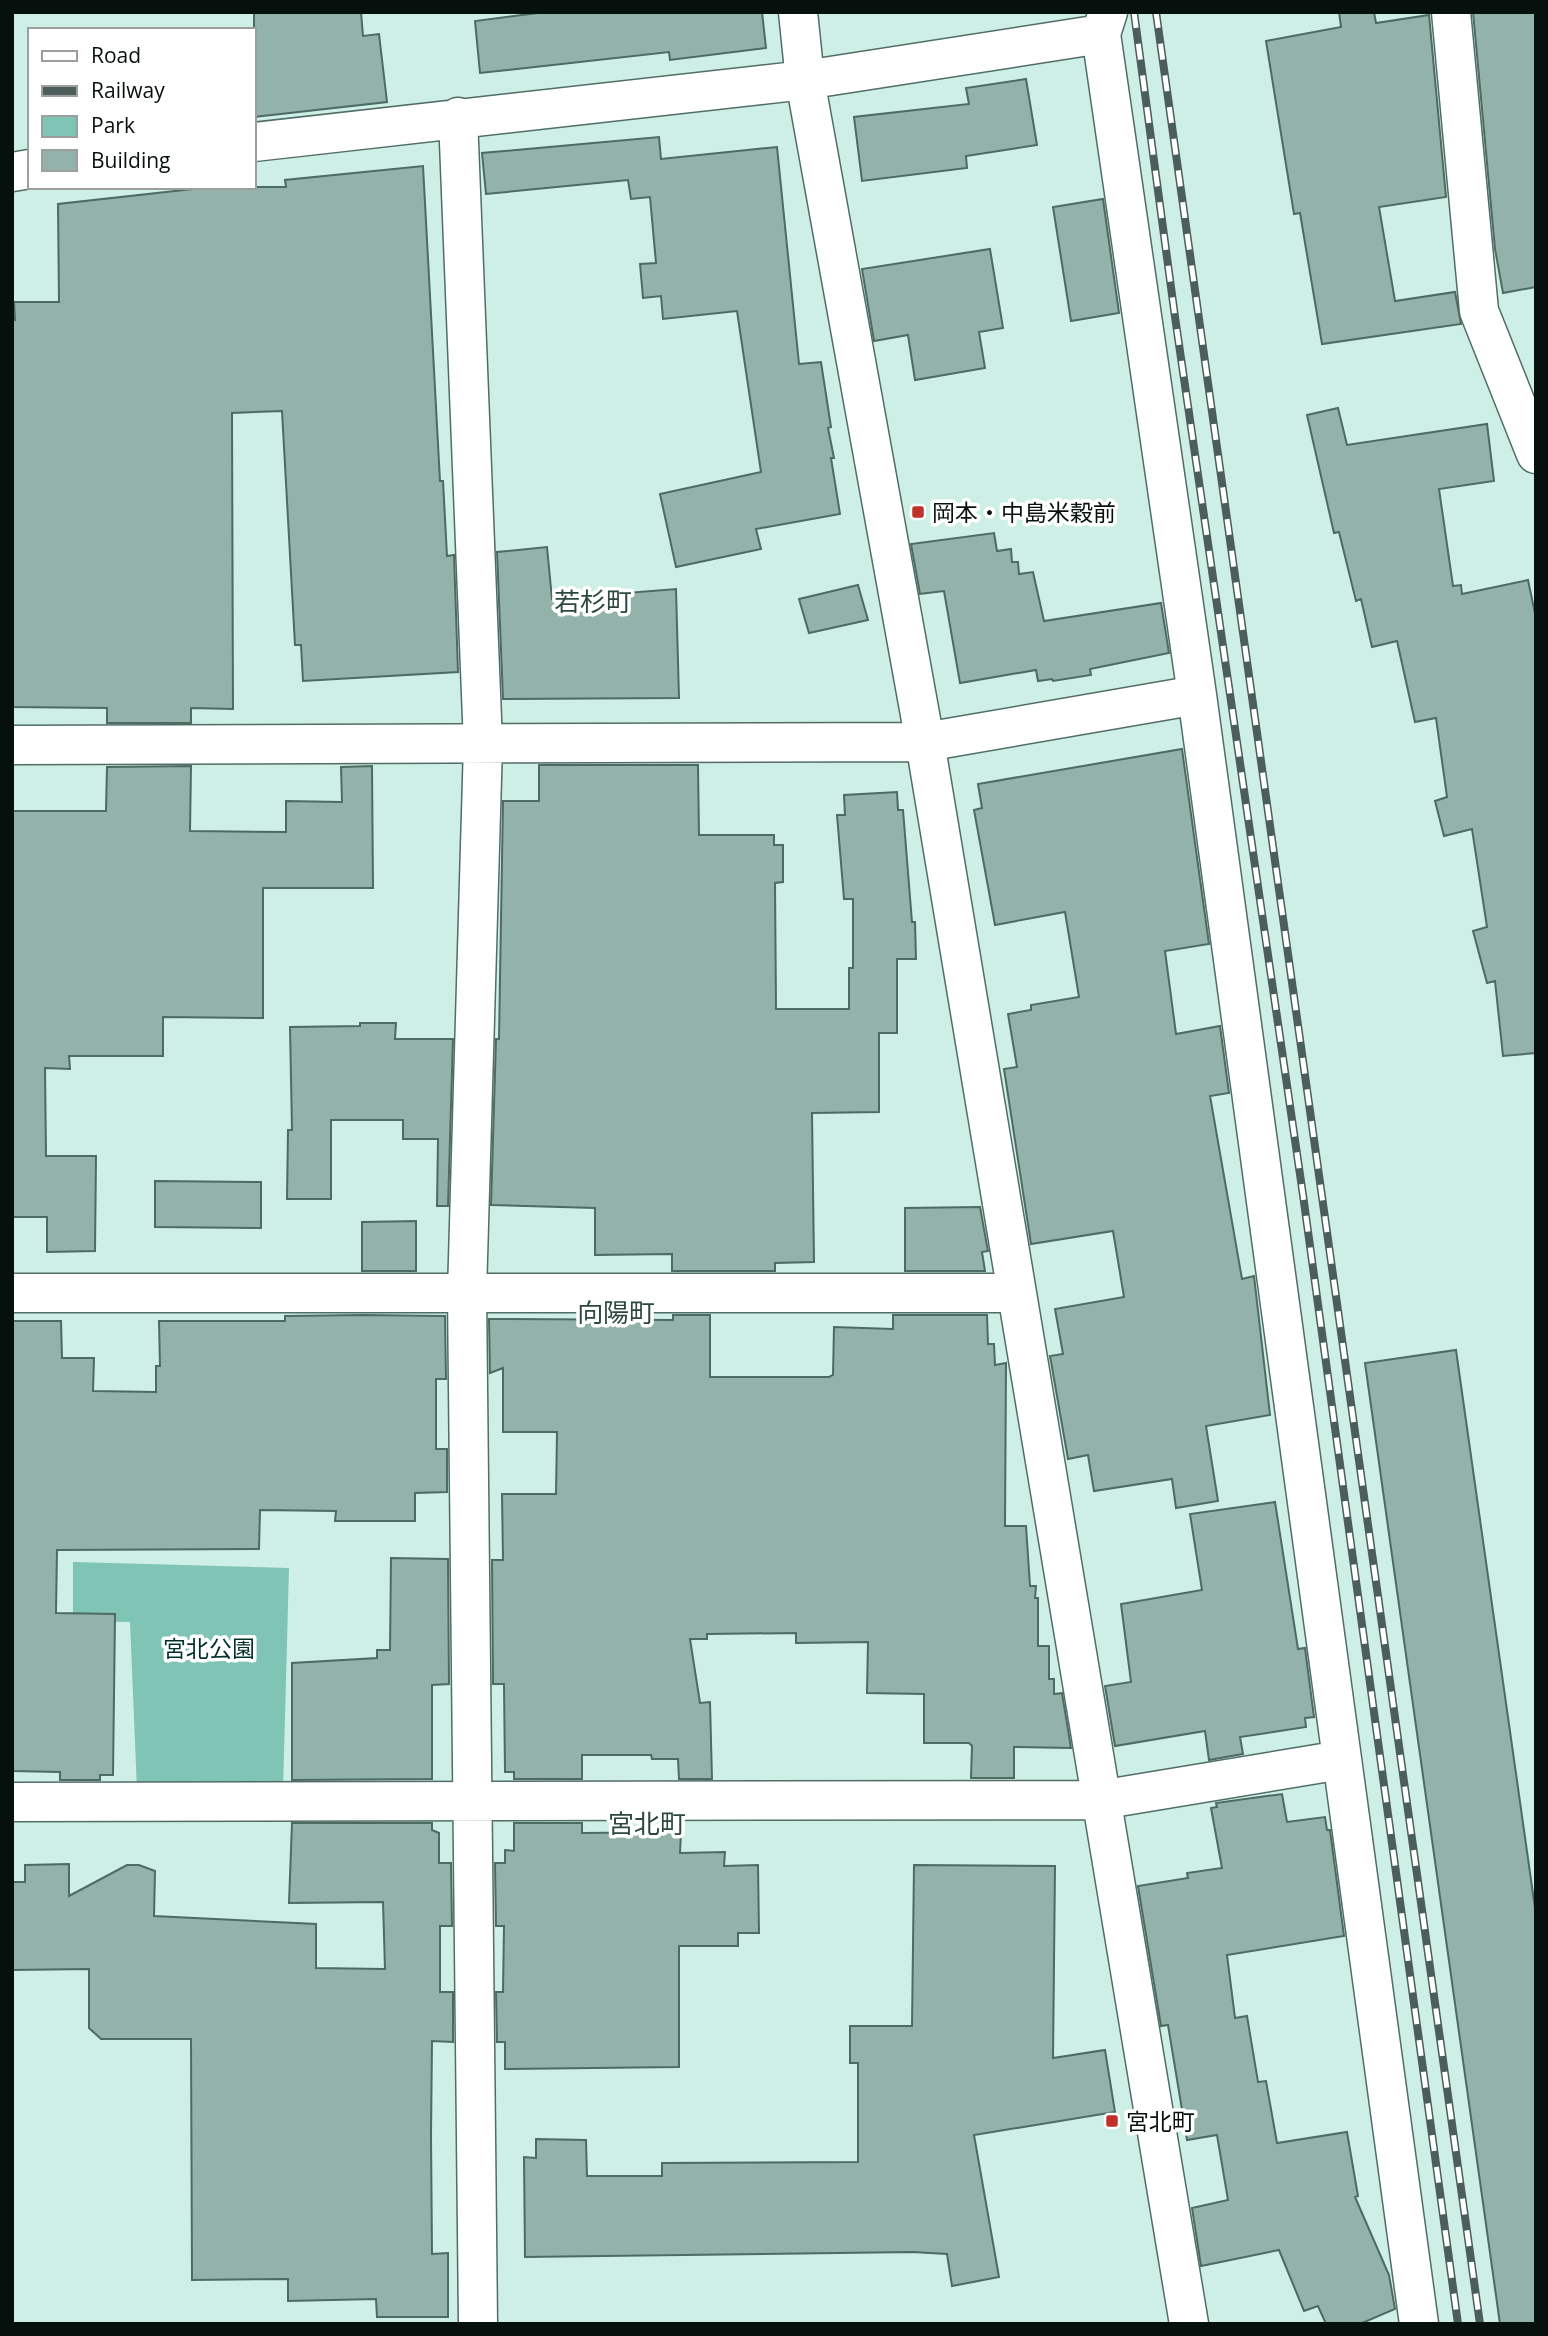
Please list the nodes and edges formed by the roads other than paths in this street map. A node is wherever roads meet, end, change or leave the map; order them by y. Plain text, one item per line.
1 (798, 12) edge
2 (1451, 12) edge
3 (1105, 23) edge
4 (805, 80) junction
5 (458, 117) junction
6 (256, 142) edge
7 (1524, 399) edge
8 (1536, 454) edge
9 (1197, 695) junction
10 (925, 743) junction
11 (483, 744) junction
12 (12, 745) edge
13 (12, 1293) edge
14 (467, 1293) junction
15 (1016, 1293) junction
16 (1341, 1760) junction
17 (1100, 1800) junction
18 (471, 1801) junction
19 (12, 1802) edge
20 (478, 2324) edge
21 (1189, 2324) edge
22 (1419, 2324) edge

1 - 4 street
2 - 7 street
3 - 4 street
3 - 9 street
4 - 5 street
4 - 10 street
5 - 6 street
5 - 11 street
7 - 8 street
9 - 10 street
9 - 16 street
10 - 11 street
10 - 15 street
11 - 12 street
11 - 14 street
13 - 14 street
14 - 15 street
14 - 18 street
15 - 17 street
16 - 17 street
16 - 22 street
17 - 18 street
17 - 21 street
18 - 19 street
18 - 20 street

